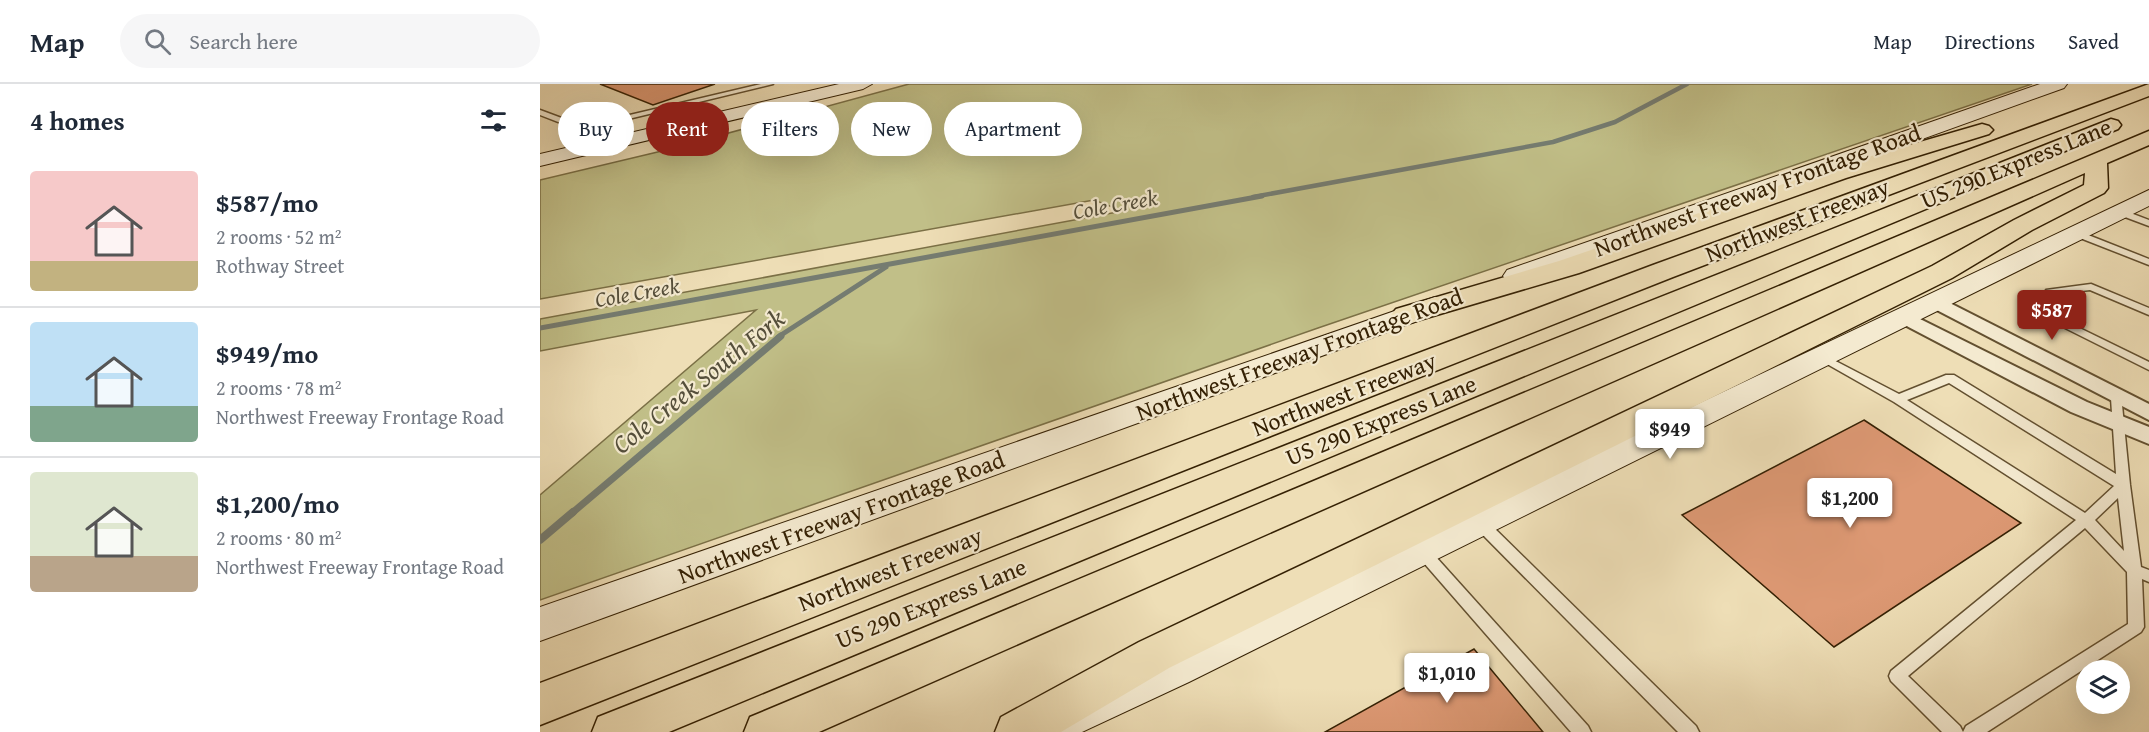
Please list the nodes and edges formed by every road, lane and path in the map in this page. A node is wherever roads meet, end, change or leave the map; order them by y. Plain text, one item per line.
1 (770, 84) edge
2 (862, 84) edge
3 (2058, 84) edge
4 (2149, 89) edge
5 (2149, 110) edge
6 (540, 112) edge
7 (2075, 115) junction
8 (634, 116) edge
9 (558, 119) edge
10 (2149, 137) edge
11 (634, 139) edge
12 (559, 156) edge
13 (2096, 159) junction
14 (540, 160) edge
15 (2149, 197) edge
16 (2134, 217) edge
17 (2078, 234) junction
18 (2149, 262) edge
19 (1938, 303) junction
20 (2149, 312) edge
21 (1406, 315) junction
22 (1906, 318) junction
23 (1824, 358) junction
24 (2149, 366) edge
25 (2117, 398) junction
26 (1899, 399) junction
27 (2149, 414) edge
28 (2119, 424) junction
29 (2149, 436) edge
30 (2123, 485) junction
31 (2086, 520) junction
32 (1481, 524) junction
33 (1422, 551) junction
34 (2134, 570) junction
35 (2149, 576) edge
36 (540, 624) edge
37 (540, 704) edge
38 (615, 732) edge
39 (767, 732) edge
40 (1018, 732) edge
41 (1034, 732) edge
42 (1582, 732) edge
43 (1690, 732) edge
44 (1954, 732) edge
45 (1972, 732) edge

1 - 8 lane
2 - 11 main road
3 - 21 main road, Northwest Freeway Frontage Road
4 - 7 highway, Northwest Freeway
5 - 38 highway, US 290 Express Lane
6 - 9 lane
7 - 21 highway
7 - 37 highway, Northwest Freeway
10 - 13 highway
12 - 14 main road
13 - 39 highway
13 - 40 highway
15 - 16 main road
16 - 17 main road
17 - 18 lane
17 - 19 main road
19 - 22 main road
19 - 25 street
20 - 24 lane
21 - 36 main road, Northwest Freeway Frontage Road
22 - 23 main road
22 - 28 street
23 - 26 lane
23 - 32 main road
25 - 27 street
25 - 28 lane
26 - 30 lane
26 - 31 lane
28 - 29 street
28 - 30 lane
30 - 31 lane
30 - 34 lane
31 - 34 lane
31 - 44 lane
32 - 33 main road
32 - 43 lane
33 - 41 main road
33 - 42 lane
34 - 35 lane
34 - 45 lane

